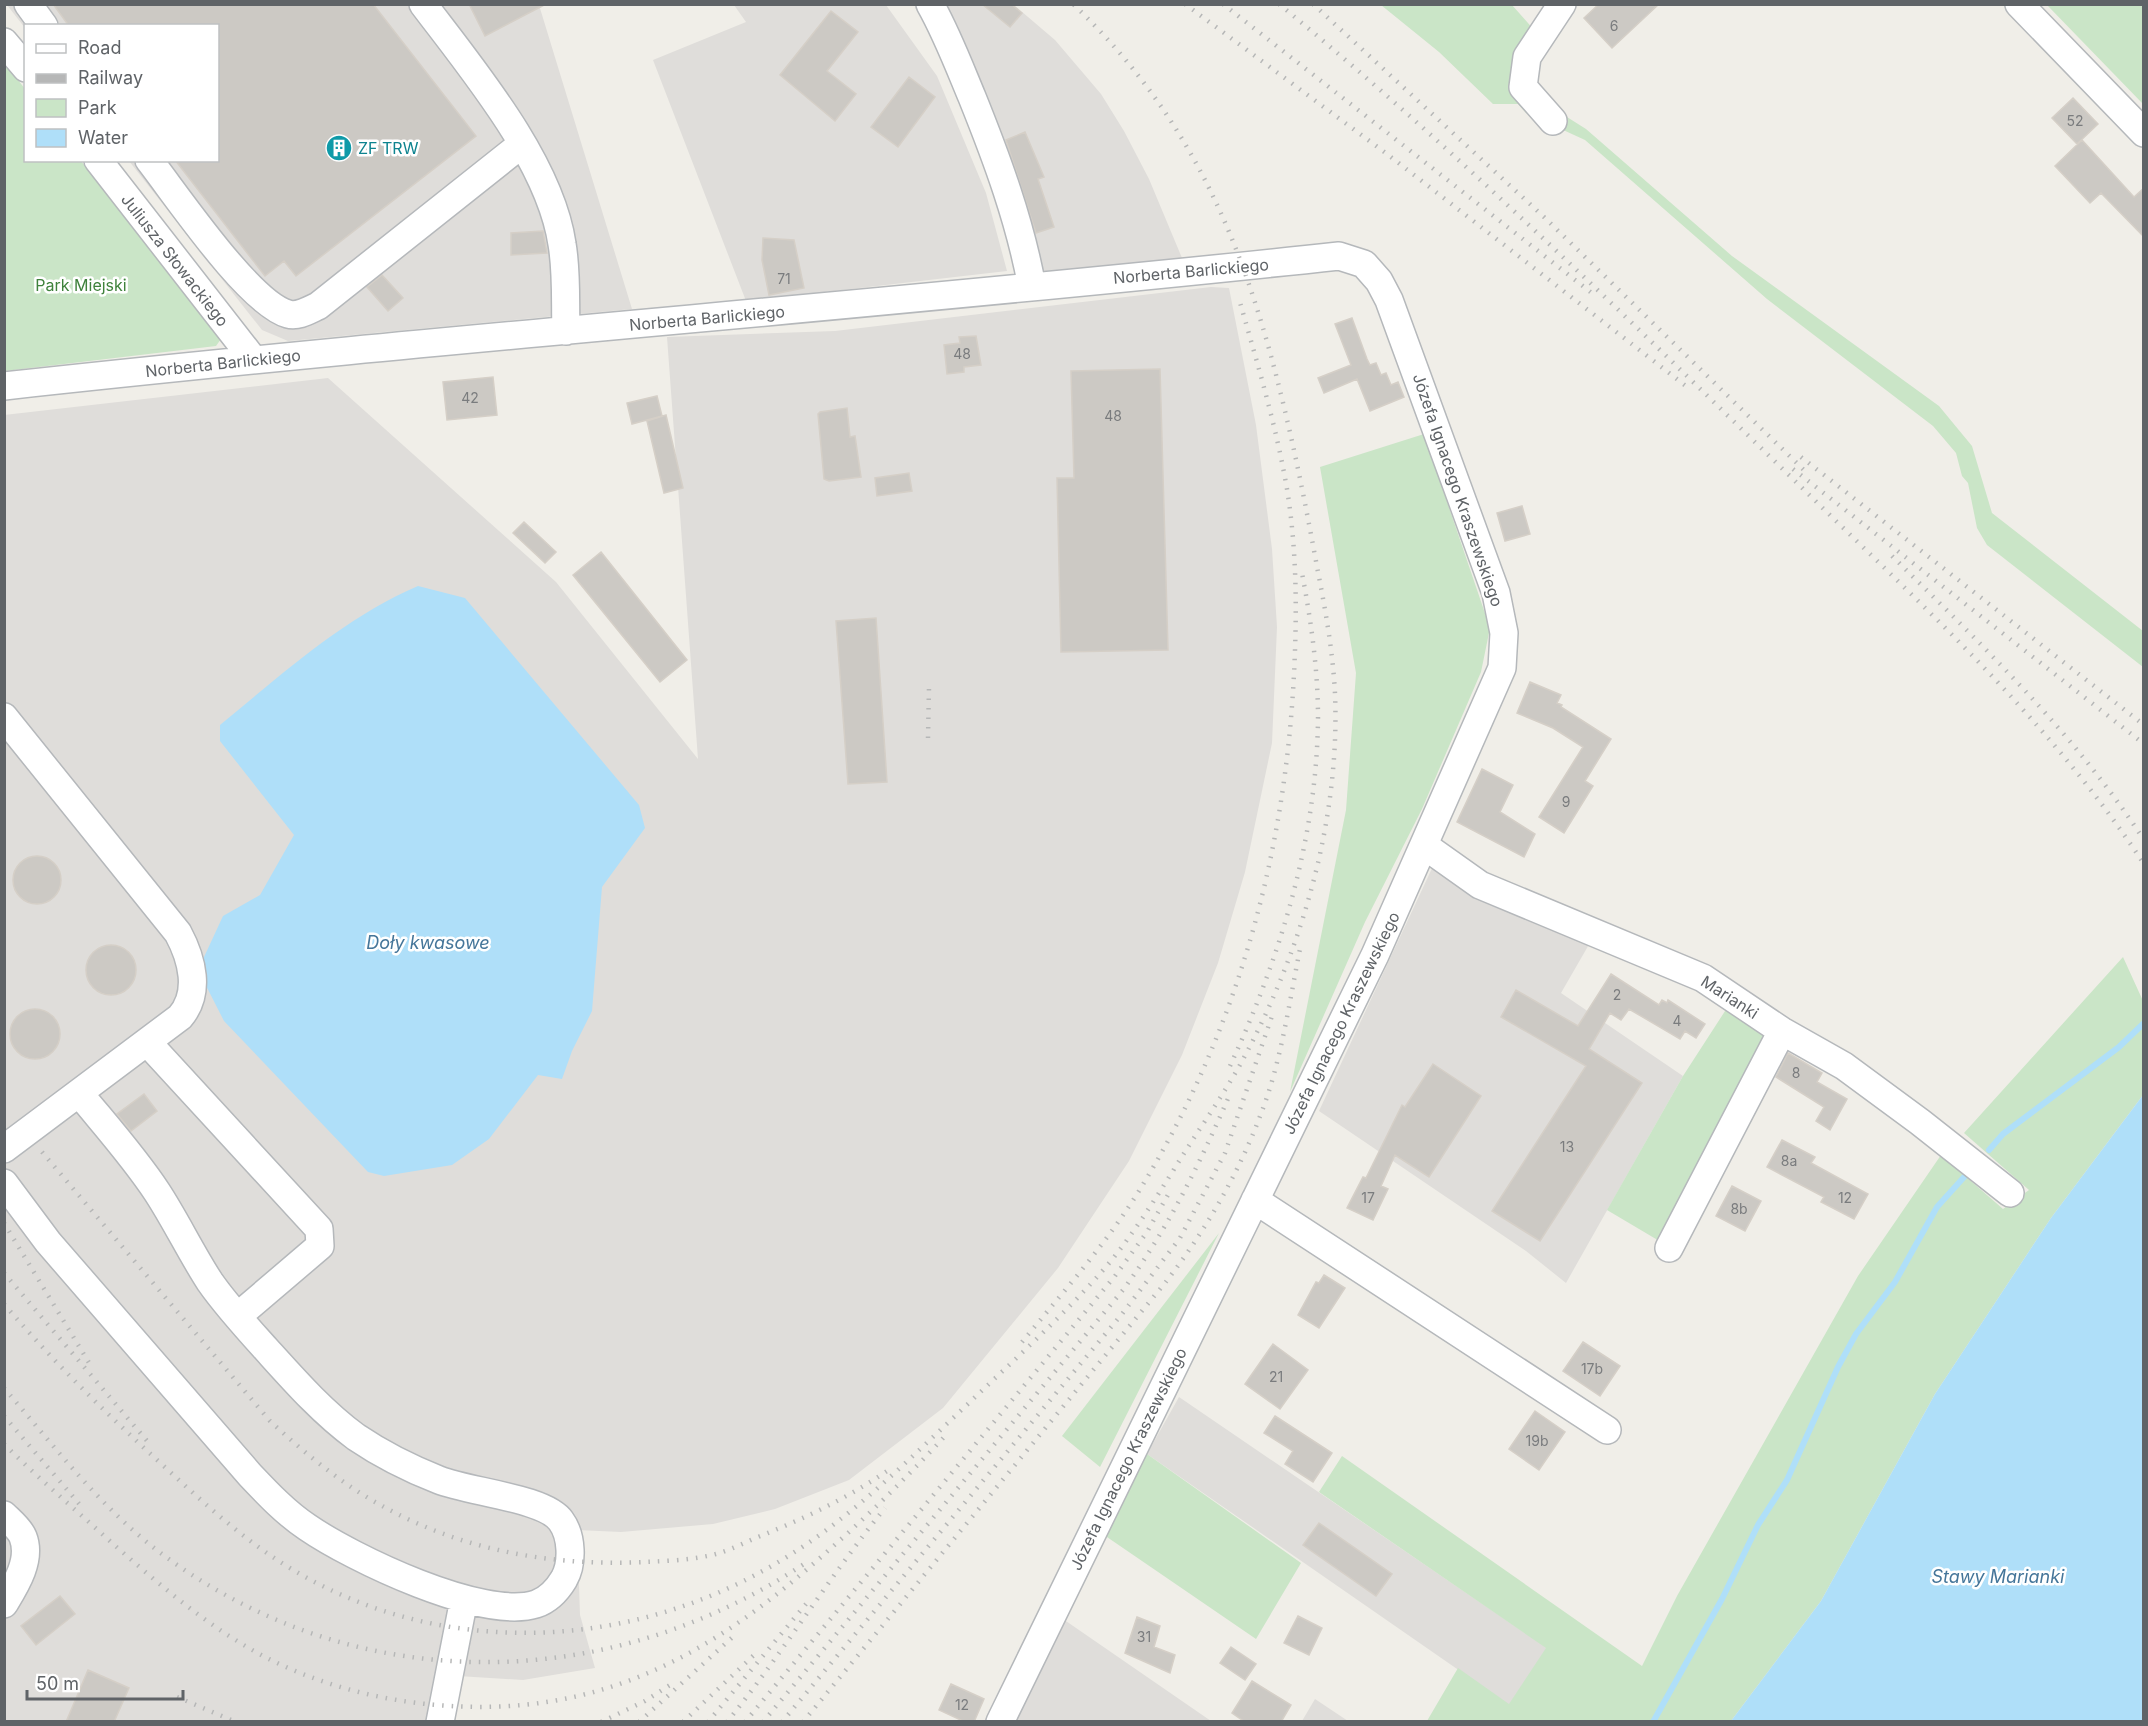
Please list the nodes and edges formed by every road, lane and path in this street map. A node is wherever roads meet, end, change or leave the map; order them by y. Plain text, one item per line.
1 (28, 4) edge
2 (423, 4) edge
3 (930, 4) edge
4 (1562, 4) edge
5 (2019, 4) edge
6 (43, 24) edge
7 (4, 42) edge
8 (24, 66) edge
9 (1553, 121) dead end
10 (2144, 133) edge
11 (522, 144) junction
12 (100, 162) edge
13 (151, 162) edge
14 (1032, 287) junction
15 (1389, 300) joint
16 (566, 331) junction
17 (253, 359) junction
18 (4, 386) edge
19 (4, 717) edge
20 (1425, 846) junction
21 (1782, 1030) junction
22 (147, 1042) junction
23 (79, 1093) junction
24 (4, 1149) edge
25 (4, 1183) edge
26 (2010, 1193) dead end
27 (1254, 1200) junction
28 (1669, 1248) dead end
29 (238, 1316) junction
30 (1607, 1430) dead end
31 (4, 1515) edge
32 (464, 1599) junction
33 (4, 1604) edge
34 (440, 1722) edge
35 (1000, 1722) edge

1 - 6 street
2 - 11 street
3 - 14 street
4 - 9 street
5 - 10 street
7 - 8 street
11 - 13 street
11 - 16 street
12 - 17 street, Juliusza Słowackiego
14 - 15 street, Norberta Barlickiego
14 - 16 street, Norberta Barlickiego
15 - 20 street, Józefa Ignacego Kraszewskiego
16 - 17 street, Norberta Barlickiego
17 - 18 street, Norberta Barlickiego
19 - 22 street
20 - 21 street, Marianki
20 - 27 street, Józefa Ignacego Kraszewskiego
21 - 26 street, Marianki
21 - 28 street
22 - 23 street
22 - 29 street
23 - 24 street
23 - 29 street
25 - 32 street
27 - 30 street
27 - 35 street, Józefa Ignacego Kraszewskiego
29 - 32 street
31 - 33 street
32 - 34 street

